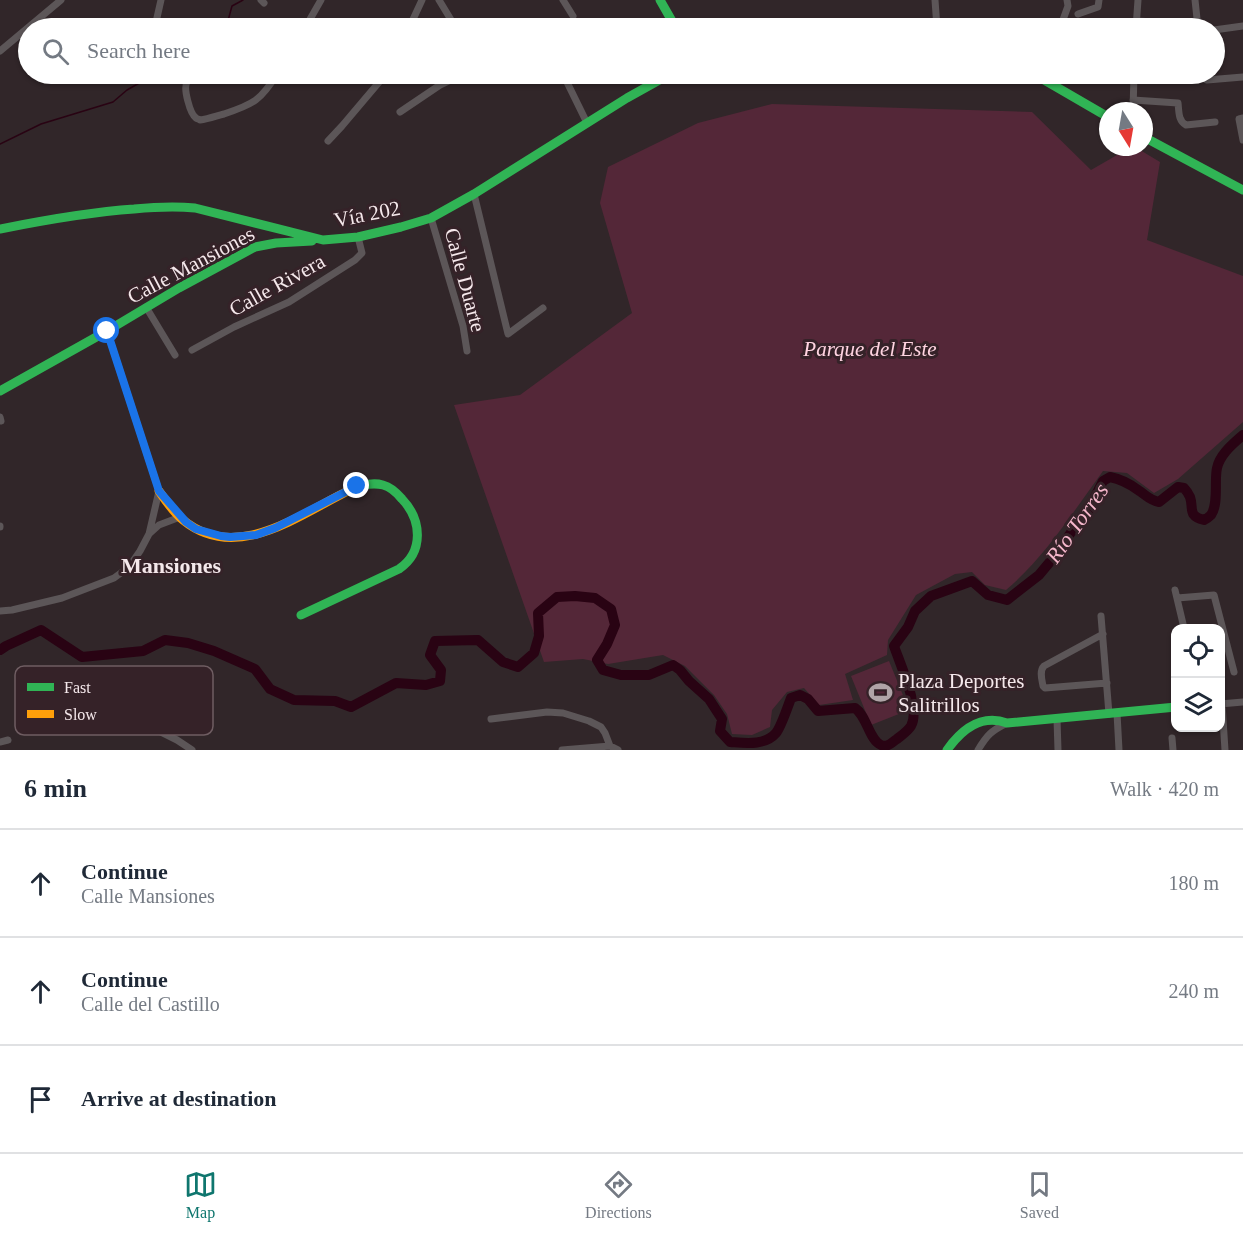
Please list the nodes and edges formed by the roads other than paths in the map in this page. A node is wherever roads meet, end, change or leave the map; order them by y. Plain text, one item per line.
1 (61, 0) edge
2 (161, 0) edge
3 (321, 0) edge
4 (422, 0) edge
5 (439, 0) edge
6 (563, 0) edge
7 (660, 0) edge
8 (935, 0) edge
9 (1067, 0) edge
10 (1099, 0) edge
11 (1138, 0) edge
12 (1195, 0) edge
13 (1078, 14) dead end
14 (573, 16) dead end
15 (39, 18) edge
16 (157, 18) edge
17 (311, 18) edge
18 (414, 18) edge
19 (450, 18) edge
20 (670, 18) edge
21 (936, 18) edge
22 (1064, 18) edge
23 (1137, 18) edge
24 (1197, 18) edge
25 (1243, 26) edge
26 (1225, 29) edge
27 (18, 36) edge
28 (0, 51) edge
29 (1243, 77) edge
30 (1225, 78) edge
31 (186, 84) edge
32 (272, 84) edge
33 (378, 84) edge
34 (442, 84) edge
35 (568, 84) edge
36 (652, 84) edge
37 (1056, 84) edge
38 (1135, 84) edge
39 (1136, 101) joint
40 (1099, 111) edge
41 (400, 112) dead end
42 (1243, 118) edge
43 (1215, 122) dead end
44 (587, 123) junction
45 (1243, 140) edge
46 (328, 141) dead end
47 (1153, 142) edge
48 (1243, 190) edge
49 (474, 194) junction
50 (431, 218) junction
51 (0, 230) edge
52 (358, 237) junction
53 (323, 240) junction
54 (146, 307) junction
55 (543, 308) dead end
56 (107, 331) junction
57 (192, 350) dead end
58 (466, 351) dead end
59 (175, 355) dead end
60 (0, 391) edge
61 (159, 491) junction
62 (180, 517) junction
63 (149, 534) junction
64 (0, 611) edge
65 (301, 615) dead end
66 (1101, 616) dead end
67 (1183, 624) edge
68 (1222, 624) edge
69 (1103, 634) junction
70 (1225, 637) edge
71 (1234, 672) dead end
72 (1107, 682) junction
73 (1243, 702) edge
74 (1225, 704) edge
75 (1171, 708) edge
76 (1113, 714) junction
77 (491, 719) dead end
78 (1057, 719) junction
79 (1007, 723) junction
80 (1223, 732) edge
81 (167, 735) edge
82 (1172, 738) dead end
83 (610, 746) junction
84 (192, 750) edge
85 (562, 750) edge
86 (618, 750) edge
87 (947, 750) edge
88 (978, 750) edge
89 (1058, 750) edge
90 (1119, 750) edge
91 (1173, 750) edge
92 (1225, 750) edge

1 - 15 street
2 - 16 street
3 - 17 street
4 - 18 street
5 - 19 street
6 - 14 street
7 - 20 street
8 - 21 street
9 - 22 street
10 - 13 street
11 - 23 street
12 - 24 street
25 - 26 street
27 - 28 street
29 - 30 street
31 - 32 street
33 - 46 street
34 - 41 street
35 - 44 street
36 - 44 street, Vía 202
37 - 40 street
38 - 39 street
39 - 43 street
42 - 45 street
44 - 49 street, Vía 202
47 - 48 street
49 - 50 street, Vía 202
49 - 55 street
50 - 52 street, Vía 202
50 - 58 street, Calle Duarte
51 - 53 street, Vía 202
52 - 53 street, Vía 202
52 - 57 street, Calle Rivera
53 - 54 street, Calle Mansiones
54 - 56 street, Calle Mansiones
54 - 59 street
56 - 60 street, Calle Mansiones
56 - 61 street
61 - 62 street
61 - 63 street
62 - 63 street
62 - 65 street
63 - 64 street
66 - 69 street
67 - 68 street
69 - 72 street
69 - 72 street
70 - 71 street
72 - 76 street
73 - 74 street
75 - 76 street
76 - 78 street
76 - 90 street
77 - 83 street
78 - 79 street
78 - 89 street
79 - 87 street
79 - 88 street
80 - 92 street
81 - 84 street
82 - 91 street
83 - 85 street
83 - 86 street

